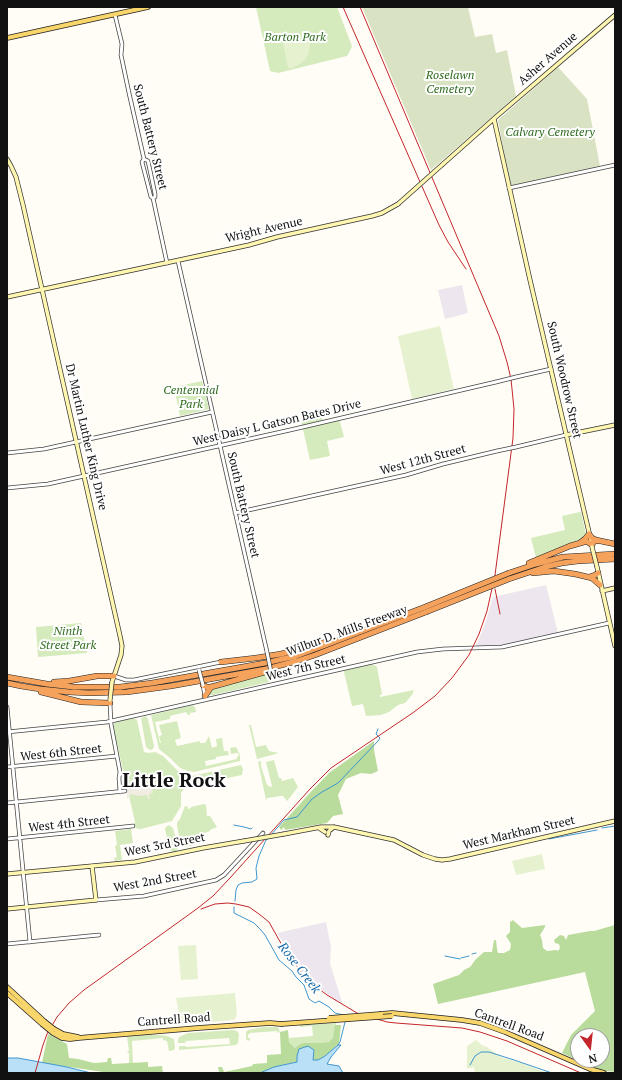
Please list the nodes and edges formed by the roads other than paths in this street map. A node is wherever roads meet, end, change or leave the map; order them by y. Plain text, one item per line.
1 (148, 7) edge
2 (115, 14) junction
3 (615, 15) edge
4 (7, 38) edge
5 (494, 119) junction
6 (7, 159) edge
7 (144, 160) junction
8 (615, 165) edge
9 (509, 188) junction
10 (153, 198) junction
11 (178, 260) junction
12 (167, 263) junction
13 (43, 290) junction
14 (7, 297) edge
15 (550, 369) junction
16 (212, 412) junction
17 (615, 425) edge
18 (566, 435) junction
19 (76, 442) junction
20 (220, 446) junction
21 (7, 453) edge
22 (84, 476) junction
23 (7, 488) edge
24 (236, 513) junction
25 (589, 534) junction
26 (599, 541) junction
27 (580, 543) junction
28 (615, 544) edge
29 (592, 546) junction
30 (615, 554) edge
31 (615, 559) edge
32 (597, 570) junction
33 (509, 572) junction
34 (516, 576) junction
35 (588, 577) junction
36 (600, 584) junction
37 (615, 588) edge
38 (602, 590) junction
39 (426, 609) junction
40 (609, 623) junction
41 (361, 634) junction
42 (350, 636) junction
43 (615, 646) edge
44 (309, 658) junction
45 (221, 662) joint
46 (199, 668) junction
47 (7, 676) edge
48 (114, 676) junction
49 (36, 682) junction
50 (7, 683) edge
51 (274, 684) junction
52 (203, 685) junction
53 (21, 686) junction
54 (211, 687) junction
55 (205, 698) junction
56 (110, 701) junction
57 (7, 707) edge
58 (110, 721) junction
59 (8, 732) edge
60 (117, 756) junction
61 (7, 767) edge
62 (13, 767) junction
63 (125, 791) dead end
64 (120, 792) junction
65 (16, 802) junction
66 (7, 803) edge
67 (615, 821) edge
68 (133, 826) dead end
69 (318, 827) junction
70 (334, 827) junction
71 (263, 833) dead end
72 (20, 838) junction
73 (7, 839) edge
74 (92, 866) junction
75 (23, 873) junction
76 (7, 874) edge
77 (96, 900) junction
78 (27, 907) junction
79 (7, 909) edge
80 (99, 935) dead end
81 (30, 942) junction
82 (7, 944) edge
83 (7, 987) edge
84 (7, 993) edge
85 (43, 1023) junction
86 (604, 1073) edge

1 - 2 main road
2 - 4 main road
2 - 7 street, South Battery Street
3 - 5 main road, Asher Avenue
5 - 9 main road, South Woodrow Street
5 - 11 main road, Wright Avenue, bridge
6 - 13 main road, Dr Martin Luther King Drive
7 - 10 street
7 - 10 street, South Battery Street
8 - 9 street
9 - 15 main road, South Woodrow Street
10 - 12 street, South Battery Street
11 - 12 main road, Wright Avenue
11 - 16 street, South Battery Street
12 - 13 main road, Wright Avenue
13 - 14 main road, Wright Avenue
13 - 19 main road, Dr Martin Luther King Drive
15 - 18 main road, South Woodrow Street
15 - 20 street, West Daisy L Gatson Bates Drive, bridge
16 - 19 street
16 - 20 street, South Battery Street
17 - 18 main road, West 12th Street
18 - 24 street, West 12th Street, bridge
18 - 25 main road, South Woodrow Street
19 - 21 street
19 - 22 main road, Dr Martin Luther King Drive
20 - 22 street, West Daisy L Gatson Bates Drive
20 - 24 street, South Battery Street
22 - 23 street, West Daisy L Gatson Bates Drive
22 - 48 main road, Dr Martin Luther King Drive
24 - 51 street, South Battery Street, bridge
25 - 26 highway
25 - 27 highway
25 - 29 main road, South Woodrow Street
26 - 28 highway
26 - 29 highway
27 - 29 highway
27 - 33 highway
29 - 32 main road, South Woodrow Street, bridge
30 - 33 highway
31 - 34 highway, Wilbur D. Mills Freeway
32 - 35 highway
32 - 36 main road, South Woodrow Street
33 - 39 highway, Wilbur D. Mills Freeway, bridge
34 - 35 highway
34 - 39 highway, Wilbur D. Mills Freeway, bridge
35 - 36 highway
36 - 38 main road, South Woodrow Street
37 - 38 main road
38 - 40 main road, South Woodrow Street
39 - 41 highway, Wilbur D. Mills Freeway
40 - 43 main road, South Woodrow Street
40 - 51 street, West 7th Street
41 - 42 highway, Wilbur D. Mills Freeway
41 - 44 highway, Wilbur D. Mills Freeway
42 - 45 highway
42 - 49 highway, Wilbur D. Mills Freeway
44 - 53 highway, Wilbur D. Mills Freeway
44 - 54 highway
45 - 46 street
46 - 48 street
46 - 52 street, bridge
47 - 49 highway, Wilbur D. Mills Freeway
48 - 49 highway
48 - 56 main road, Dr Martin Luther King Drive, bridge
50 - 53 highway, Wilbur D. Mills Freeway
51 - 55 street, West 7th Street
52 - 54 highway
52 - 55 street
53 - 56 highway
54 - 55 highway
55 - 58 street, West 7th Street
56 - 58 street, Dr Martin Luther King Drive
57 - 59 street
58 - 59 street, West 7th Street
58 - 60 street, Dr Martin Luther King Drive
59 - 62 street
60 - 62 street, West 6th Street
60 - 64 street, Dr Martin Luther King Drive
61 - 62 street, West 6th Street
62 - 65 street
63 - 64 street
64 - 65 street
65 - 66 street
65 - 72 street
67 - 70 main road, West Markham Street
68 - 72 street, West 4th Street
69 - 70 main road, West 3rd Street
69 - 70 main road
69 - 74 main road, West 3rd Street, bridge
71 - 77 street, West 2nd Street
72 - 73 street, West 4th Street
72 - 75 street
74 - 75 main road, West 3rd Street
74 - 77 main road
75 - 76 main road, West 3rd Street
75 - 78 street
77 - 78 main road, West 2nd Street
78 - 79 main road, West 2nd Street
78 - 81 street
80 - 81 street
81 - 82 street
83 - 85 main road
84 - 85 main road
85 - 86 main road, Cantrell Road, bridge

